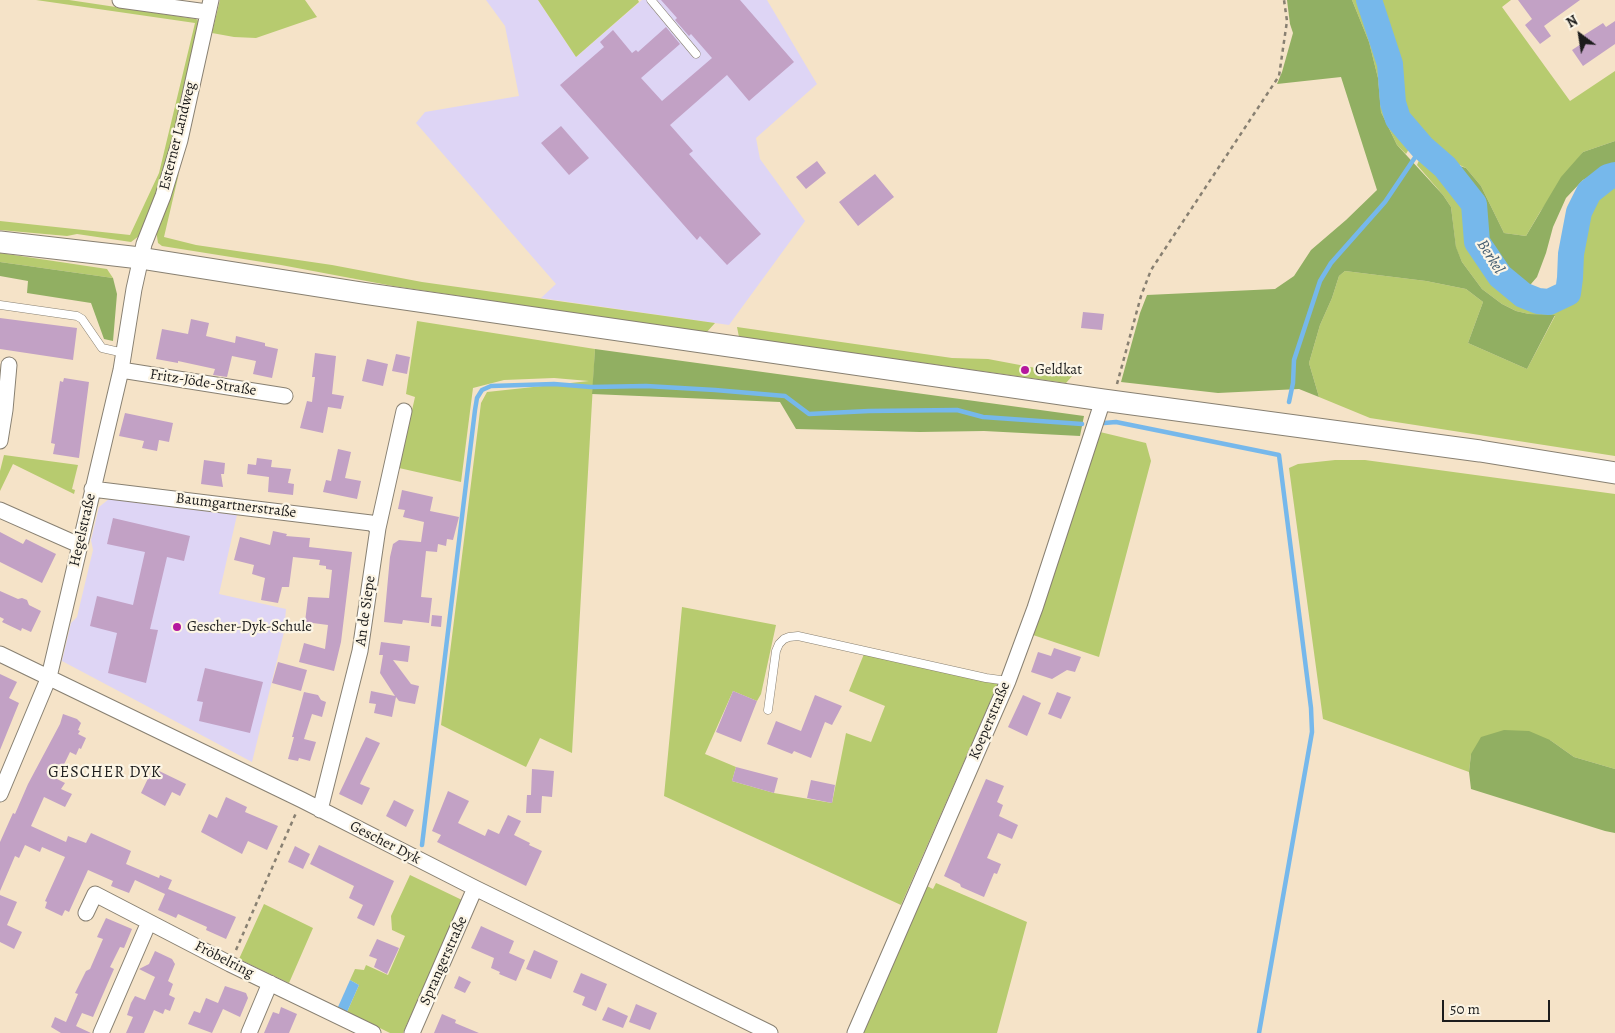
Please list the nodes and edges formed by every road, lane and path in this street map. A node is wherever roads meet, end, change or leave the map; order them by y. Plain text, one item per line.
1 (120, 0) edge
2 (651, 0) edge
3 (1284, 0) edge
4 (209, 6) edge
5 (696, 54) dead end
6 (0, 242) edge
7 (140, 258) junction
8 (0, 305) edge
9 (124, 353) junction
10 (9, 366) dead end
11 (121, 370) junction
12 (285, 396) dead end
13 (1107, 401) junction
14 (404, 411) dead end
15 (0, 440) edge
16 (1615, 473) edge
17 (92, 489) junction
18 (0, 510) edge
19 (378, 528) junction
20 (79, 545) junction
21 (0, 654) edge
22 (49, 677) junction
23 (1008, 681) junction
24 (768, 710) dead end
25 (0, 794) edge
26 (302, 800) junction
27 (320, 810) junction
28 (475, 888) junction
29 (86, 914) dead end
30 (149, 922) junction
31 (230, 964) junction
32 (270, 983) junction
33 (101, 1033) edge
34 (249, 1033) edge
35 (373, 1033) edge
36 (412, 1033) edge
37 (770, 1033) edge
38 (855, 1033) edge

1 - 4 street, Esterner Landweg
2 - 5 lane
3 - 13 path
4 - 7 street, Esterner Landweg
6 - 7 main road
7 - 9 street, Hegelstraße
7 - 13 main road
8 - 9 lane
9 - 11 street, Hegelstraße
10 - 15 street
11 - 12 street, Fritz-Jöde-Straße
11 - 17 street, Hegelstraße
13 - 16 main road
13 - 23 street, Koeperstraße
14 - 19 street, An de Siepe
17 - 19 street, Baumgartnerstraße
17 - 20 street, Hegelstraße
18 - 20 street
19 - 27 street, An de Siepe
20 - 22 street, Hegelstraße
21 - 22 street, Gescher Dyk
22 - 25 street, Hegelstraße
22 - 26 street, Gescher Dyk
23 - 24 lane
23 - 38 street, Koeperstraße
26 - 27 street, Gescher Dyk
26 - 31 path
27 - 28 street, Gescher Dyk
28 - 36 street, Sprangerstraße
28 - 37 street, Gescher Dyk
29 - 30 street, Fröbelring
30 - 31 street, Fröbelring
30 - 33 street
31 - 32 street, Fröbelring
32 - 34 street
32 - 35 street, Fröbelring

